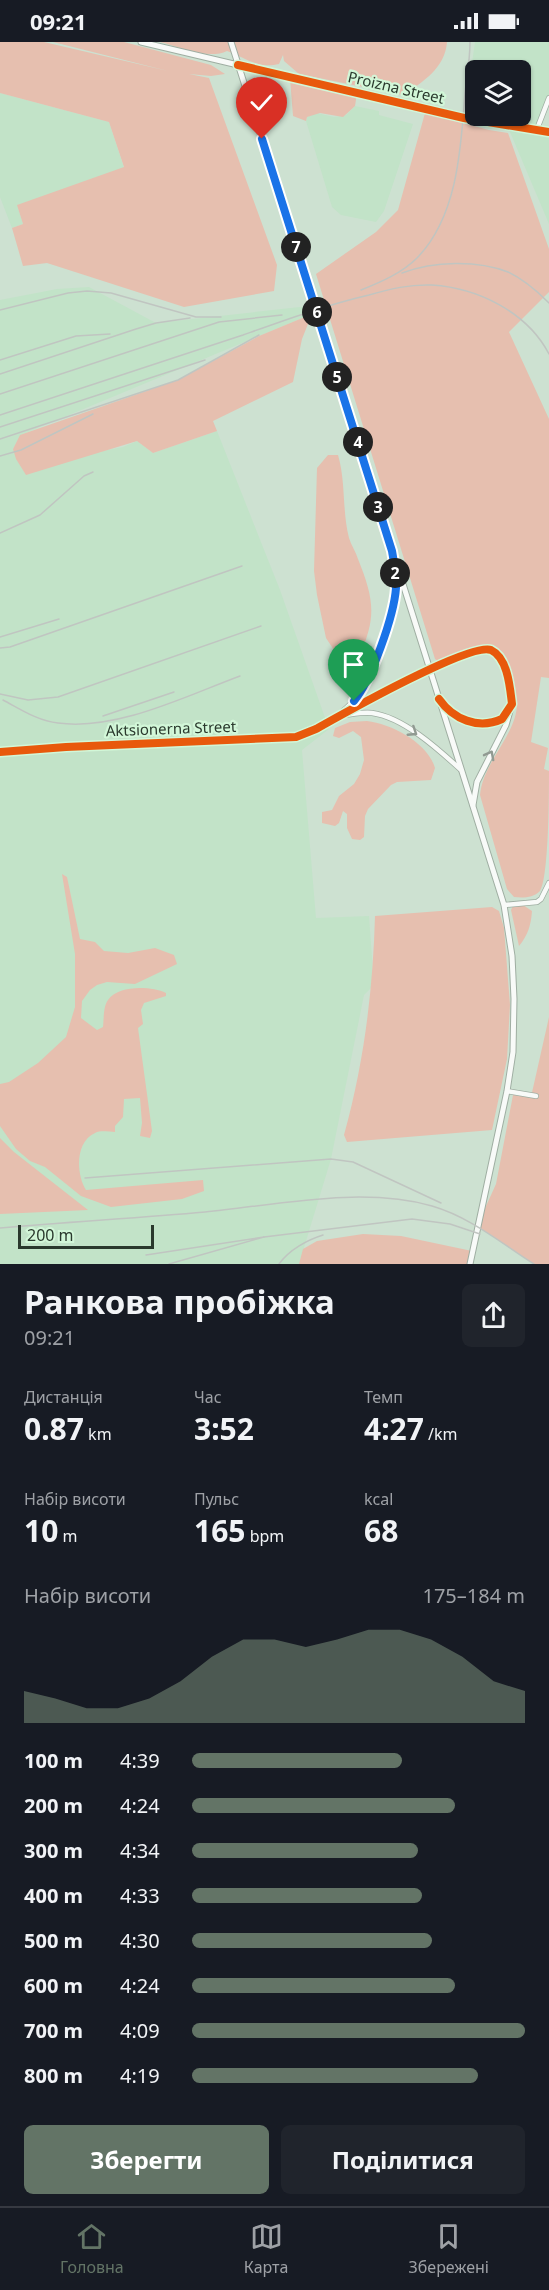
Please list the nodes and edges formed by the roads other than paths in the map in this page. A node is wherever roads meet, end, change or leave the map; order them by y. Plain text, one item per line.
1 (141, 42) edge
2 (231, 42) edge
3 (238, 65) junction
4 (549, 98) edge
5 (537, 129) junction
6 (549, 132) edge
7 (392, 551) junction
8 (439, 699) junction
9 (512, 704) junction
10 (338, 716) junction
11 (0, 752) edge
12 (460, 769) junction
13 (473, 807) junction
14 (549, 884) edge
15 (504, 904) junction
16 (507, 1090) junction
17 (536, 1096) dead end
18 (470, 1264) edge

1 - 3 main road
2 - 3 main road
3 - 5 street, Proizna Street
3 - 7 main road, bridge
4 - 5 street
5 - 6 street, Proizna Street
7 - 8 main road
7 - 10 street
8 - 9 street
8 - 12 main road
9 - 10 street, Aktsionerna Street, bridge
13 -> 9 main road
10 - 11 street, Aktsionerna Street
10 -> 12 street
12 - 13 main road
13 - 15 main road
14 - 15 street
15 - 16 main road
16 - 17 street
16 - 18 main road

